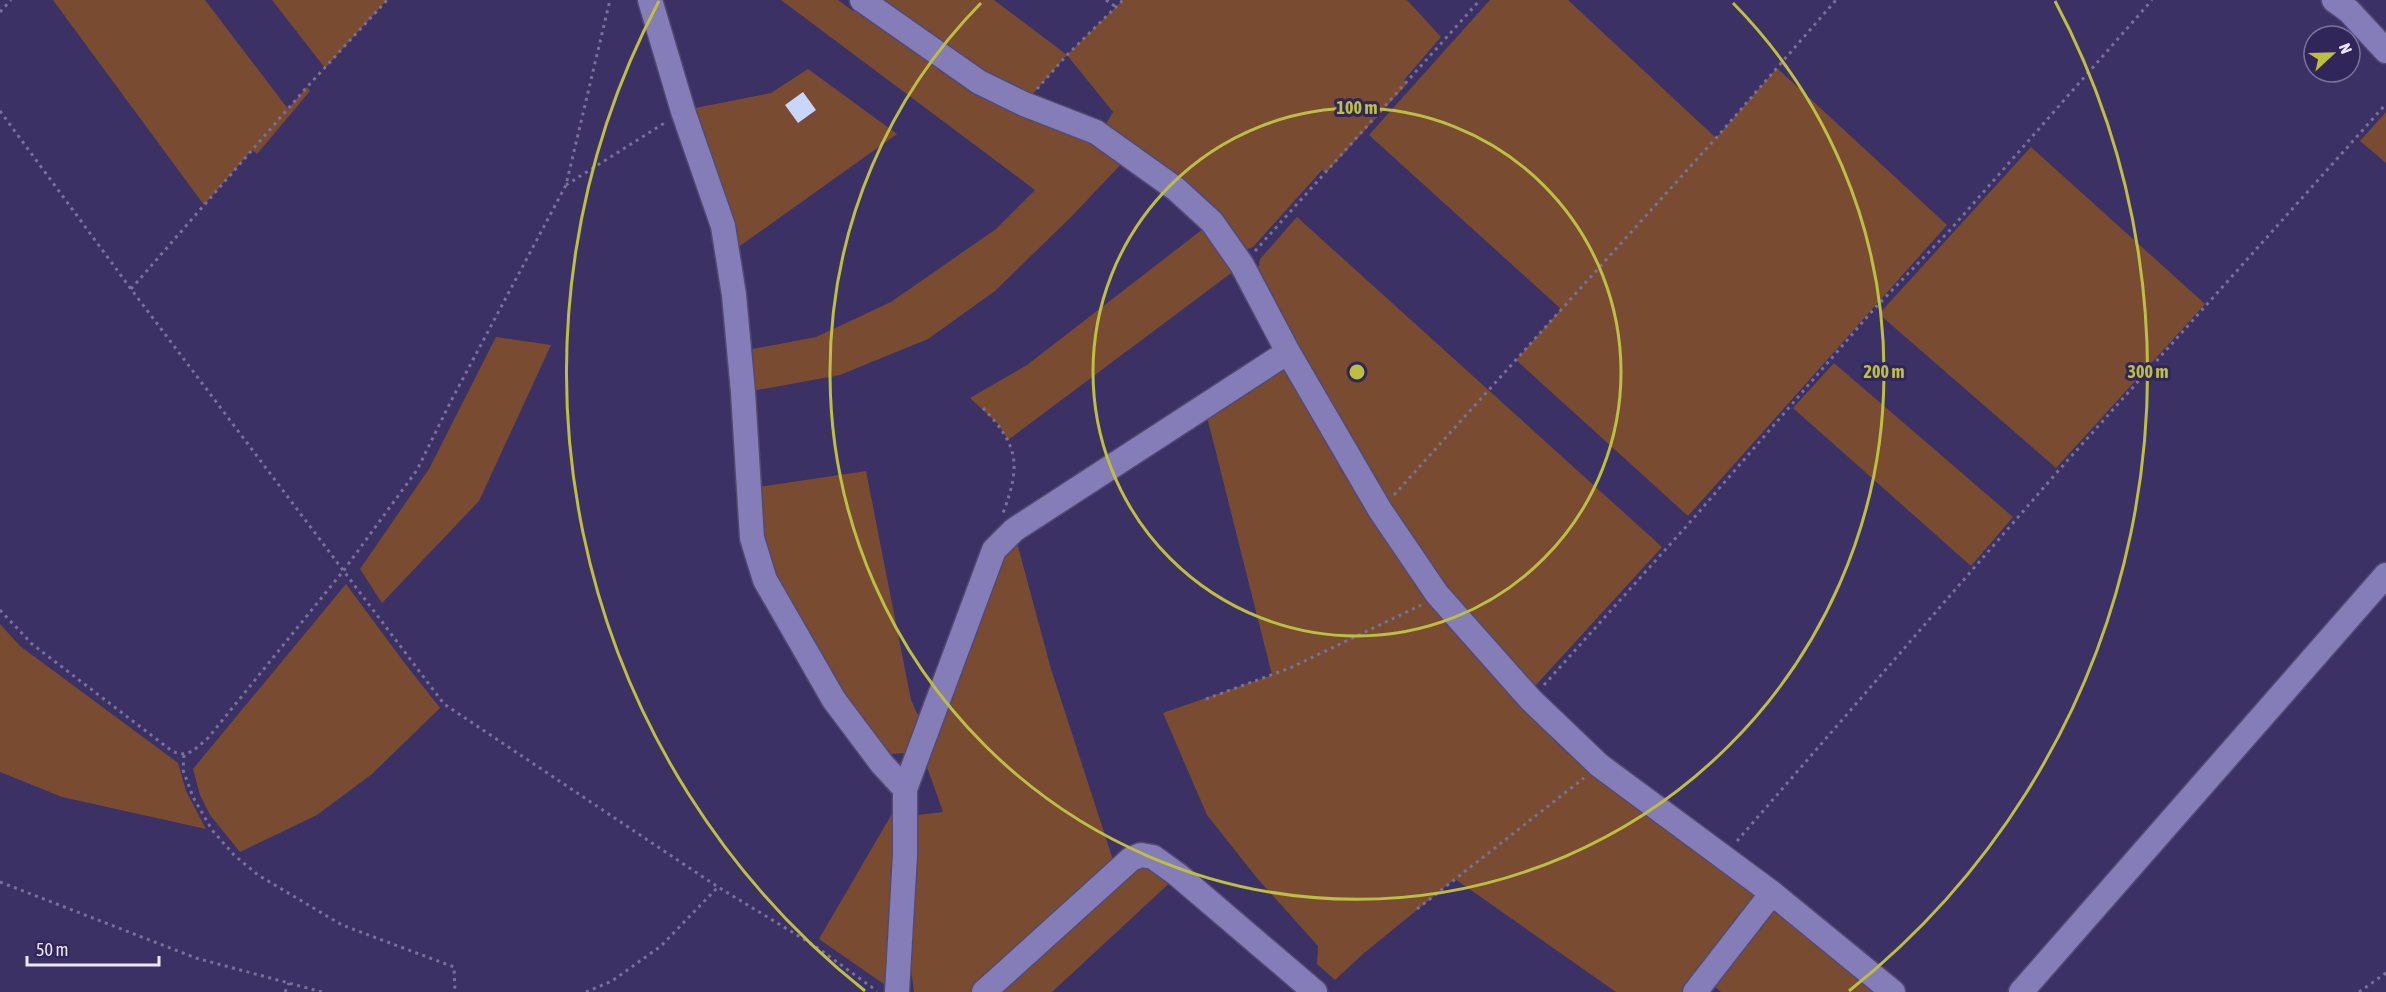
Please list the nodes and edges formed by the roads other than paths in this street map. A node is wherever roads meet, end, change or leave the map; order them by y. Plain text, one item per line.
1 (650, 0) edge
2 (862, 0) edge
3 (2334, 0) edge
4 (2386, 51) edge
5 (1288, 352) junction
6 (2386, 574) edge
7 (905, 789) junction
8 (1772, 893) junction
9 (897, 992) edge
10 (984, 992) edge
11 (1315, 992) edge
12 (1695, 992) edge
13 (1893, 992) edge
14 (2021, 992) edge

1 - 7 street
2 - 5 street
3 - 4 street
5 - 7 street
5 - 8 street
6 - 14 street
7 - 9 street
8 - 12 street
8 - 13 street
10 - 11 street

